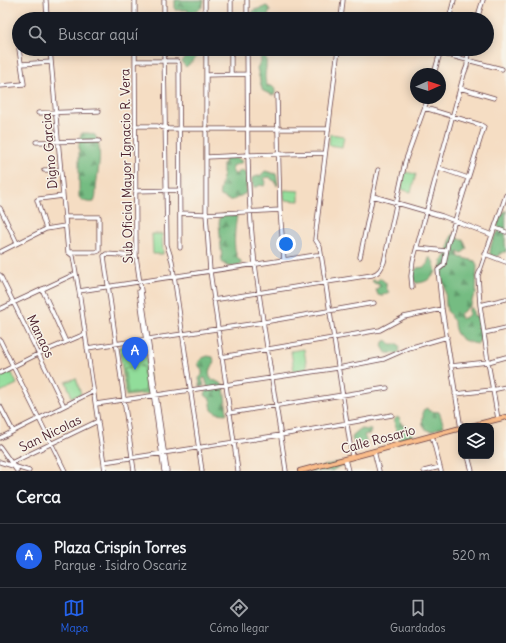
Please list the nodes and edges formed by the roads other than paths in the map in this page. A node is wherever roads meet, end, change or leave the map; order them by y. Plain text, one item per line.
1 (46, 0) edge
2 (135, 0) edge
3 (164, 0) edge
4 (205, 0) edge
5 (231, 0) edge
6 (247, 0) edge
7 (344, 0) edge
8 (454, 0) edge
9 (483, 0) edge
10 (47, 12) edge
11 (135, 12) edge
12 (164, 12) edge
13 (206, 12) edge
14 (231, 12) edge
15 (247, 12) edge
16 (342, 12) edge
17 (451, 12) edge
18 (479, 12) edge
19 (20, 56) edge
20 (51, 56) edge
21 (135, 56) edge
22 (164, 56) edge
23 (206, 56) edge
24 (231, 56) edge
25 (247, 56) edge
26 (337, 56) edge
27 (439, 56) edge
28 (455, 56) edge
29 (467, 56) edge
30 (135, 60) junction
31 (164, 60) junction
32 (467, 60) junction
33 (51, 62) junction
34 (22, 64) junction
35 (436, 68) edge
36 (502, 69) dead end
37 (231, 74) junction
38 (248, 74) junction
39 (206, 75) junction
40 (0, 86) edge
41 (460, 88) junction
42 (277, 95) dead end
43 (494, 98) dead end
44 (426, 104) edge
45 (425, 108) junction
46 (99, 111) dead end
47 (56, 112) junction
48 (38, 113) dead end
49 (452, 116) junction
50 (135, 126) junction
51 (165, 128) junction
52 (179, 129) junction
53 (206, 129) junction
54 (248, 129) junction
55 (278, 129) junction
56 (328, 129) junction
57 (58, 141) junction
58 (99, 141) dead end
59 (36, 142) dead end
60 (324, 153) junction
61 (279, 154) junction
62 (248, 155) junction
63 (207, 158) junction
64 (44, 170) dead end
65 (61, 170) junction
66 (378, 170) dead end
67 (438, 170) junction
68 (468, 178) junction
69 (166, 190) junction
70 (179, 190) junction
71 (135, 191) junction
72 (506, 195) edge
73 (63, 196) junction
74 (373, 196) junction
75 (396, 202) junction
76 (505, 202) edge
77 (0, 208) edge
78 (280, 210) junction
79 (250, 211) junction
80 (427, 212) junction
81 (180, 213) junction
82 (206, 214) junction
83 (65, 217) junction
84 (454, 221) junction
85 (66, 226) junction
86 (495, 228) junction
87 (46, 229) junction
88 (506, 232) edge
89 (492, 235) junction
90 (17, 243) junction
91 (180, 248) dead end
92 (417, 248) junction
93 (446, 251) junction
94 (0, 252) edge
95 (68, 252) junction
96 (485, 254) junction
97 (321, 255) junction
98 (136, 256) junction
99 (360, 257) dead end
100 (284, 260) junction
101 (506, 262) edge
102 (255, 264) junction
103 (210, 271) junction
104 (75, 274) junction
105 (0, 275) edge
106 (174, 276) junction
107 (139, 282) junction
108 (326, 283) junction
109 (108, 287) junction
110 (412, 287) dead end
111 (42, 289) junction
112 (79, 291) junction
113 (260, 293) junction
114 (506, 299) edge
115 (213, 300) junction
116 (14, 303) junction
117 (374, 303) dead end
118 (480, 305) junction
119 (0, 309) edge
120 (442, 309) junction
121 (330, 310) junction
122 (264, 322) junction
123 (506, 328) edge
124 (217, 329) junction
125 (484, 333) junction
126 (85, 334) junction
127 (182, 334) junction
128 (446, 337) junction
129 (148, 339) junction
130 (334, 339) junction
131 (0, 340) edge
132 (66, 342) junction
133 (116, 343) junction
134 (87, 348) junction
135 (268, 349) junction
136 (38, 354) junction
137 (221, 357) junction
138 (506, 357) edge
139 (488, 362) junction
140 (14, 366) junction
141 (451, 366) junction
142 (338, 368) junction
143 (0, 374) edge
144 (272, 378) junction
145 (225, 385) junction
146 (506, 387) edge
147 (386, 388) dead end
148 (492, 390) junction
149 (94, 391) junction
150 (190, 391) junction
151 (455, 394) junction
152 (155, 395) junction
153 (343, 396) junction
154 (124, 400) junction
155 (96, 404) junction
156 (0, 406) edge
157 (64, 406) junction
158 (276, 406) junction
159 (229, 414) junction
160 (392, 415) dead end
161 (506, 417) edge
162 (39, 418) junction
163 (498, 419) junction
164 (98, 421) junction
165 (347, 423) junction
166 (460, 423) edge
167 (483, 423) edge
168 (458, 430) edge
169 (13, 431) junction
170 (281, 435) junction
171 (432, 436) junction
172 (0, 438) edge
173 (233, 442) junction
174 (51, 443) junction
175 (0, 447) edge
176 (198, 447) junction
177 (374, 451) junction
178 (163, 453) junction
179 (132, 457) junction
180 (352, 457) junction
181 (345, 459) junction
182 (469, 459) edge
183 (0, 462) edge
184 (104, 462) junction
185 (12, 464) junction
186 (441, 469) edge
187 (17, 471) edge
188 (30, 471) edge
189 (65, 471) edge
190 (105, 471) edge
191 (134, 471) edge
192 (164, 471) edge
193 (167, 471) edge
194 (202, 471) edge
195 (238, 471) edge
196 (286, 471) edge
197 (300, 471) edge
198 (348, 471) edge
199 (379, 471) edge
200 (424, 471) edge
201 (472, 471) edge

1 - 10 street
2 - 11 street
3 - 12 street
4 - 13 street
5 - 14 street
6 - 15 street
7 - 16 street
8 - 17 street
9 - 18 street
19 - 34 street
20 - 33 street, Digno Garcia
21 - 30 street, Sub Oficial Mayor Ignacio R. Vera
22 - 31 street
23 - 39 street
24 - 37 street
25 - 38 street
26 - 56 street
27 - 35 street
28 - 32 street
29 - 32 street
30 - 31 street
30 - 50 street, Sub Oficial Mayor Ignacio R. Vera
31 - 51 street
31 - 52 street
32 - 36 street
32 - 41 street
33 - 34 street
33 - 47 street, Digno Garcia
34 - 40 street
37 - 38 street
37 - 39 street
38 - 54 street
39 - 53 street
41 - 43 street
41 - 49 street
42 - 55 street
44 - 45 street
45 - 49 street
45 - 75 street
46 - 47 street
47 - 48 street
47 - 57 street, Digno Garcia
49 - 67 street
49 - 68 street
50 - 51 street
50 - 71 street, Sub Oficial Mayor Ignacio R. Vera
51 - 52 street
51 - 69 street
52 - 53 street
52 - 70 street
53 - 54 street
53 - 63 street
54 - 55 street
54 - 62 street
55 - 56 street
55 - 61 street
56 - 60 street
57 - 58 street
57 - 59 street
57 - 65 street, Digno Garcia
60 - 61 street
60 - 97 street
61 - 62 street
61 - 78 street
62 - 63 street
62 - 79 street
63 - 82 street
64 - 65 street
65 - 73 street, Digno Garcia
66 - 74 street
67 - 68 street
67 - 80 street
68 - 84 street
69 - 70 street
69 - 71 street
69 - 106 street
70 - 81 street
71 - 98 street, Sub Oficial Mayor Ignacio R. Vera
72 - 76 street
73 - 83 street, Digno Garcia
73 - 87 street
74 - 75 street
74 - 99 street
75 - 80 street
75 - 108 street
76 - 86 street
77 - 90 street
78 - 79 street
78 - 100 street
79 - 82 street
79 - 102 street
80 - 84 street
80 - 92 street
81 - 82 street
81 - 91 street
82 - 103 street
83 - 85 street, Digno Garcia
83 - 95 street
84 - 89 street
84 - 93 street
85 - 87 street
85 - 95 street, Digno Garcia
86 - 88 street
86 - 89 street
87 - 90 street
89 - 96 street
90 - 94 street
92 - 93 street
92 - 110 street
93 - 120 street
95 - 104 street, Digno Garcia
96 - 101 street
96 - 118 street
97 - 100 street
97 - 108 street
98 - 107 street, Sub Oficial Mayor Ignacio R. Vera
98 - 109 street
100 - 102 street
102 - 103 street
102 - 113 street
103 - 106 street
103 - 115 street
104 - 111 street
104 - 112 street, Digno Garcia
105 - 116 street, Manaos
106 - 107 street
106 - 127 street
107 - 109 street
107 - 129 street, Sub Oficial Mayor Ignacio R. Vera
108 - 113 street
108 - 121 street
109 - 112 street
109 - 133 street
111 - 116 street
111 - 132 street
112 - 126 street
113 - 115 street
113 - 122 street
114 - 118 street
115 - 124 street
116 - 119 street
116 - 136 street, Manaos
117 - 121 street
118 - 125 street
120 - 128 street
120 - 130 street
121 - 122 street
121 - 130 street
122 - 124 street
122 - 135 street
123 - 125 street
124 - 127 street
124 - 137 street
125 - 139 street
126 - 132 street
126 - 134 street
127 - 129 street
127 - 150 street
128 - 141 street
128 - 142 street
129 - 133 street
129 - 152 street, Sub Oficial Mayor Ignacio R. Vera
130 - 135 street
130 - 142 street
131 - 140 street
132 - 136 street
133 - 134 street
133 - 154 street
134 - 149 street
135 - 137 street
135 - 144 street
136 - 140 street
136 - 157 street, Manaos
137 - 145 street
138 - 139 street
139 - 141 street
139 - 148 street
140 - 143 street
140 - 162 street
141 - 151 street
142 - 144 street
142 - 153 street
144 - 145 street
144 - 158 street
145 - 150 street
145 - 159 street
146 - 148 street
147 - 153 street
148 - 151 street
148 - 163 street
149 - 155 street
149 - 157 street
150 - 152 street
150 - 176 street
151 - 166 street
152 - 154 street
152 - 178 street, Sub Oficial Mayor Ignacio R. Vera
153 - 158 street
153 - 165 street
154 - 155 street
154 - 179 street
155 - 164 street
156 - 169 street
157 - 162 street
158 - 159 street
158 - 170 street
159 - 173 street
160 - 165 street
161 - 163 main road
162 - 169 street
162 - 174 street
163 - 167 main road
164 - 174 street, San Nicolas
164 - 184 street
165 - 170 street
165 - 180 street
168 - 171 main road, Calle Rosario
169 - 172 street
170 - 173 street
170 - 196 street
171 - 177 main road, Calle Rosario
171 - 186 street
173 - 176 street
173 - 195 street
174 - 185 street, San Nicolas
174 - 189 street
175 - 185 street
176 - 178 street
176 - 194 street
177 - 180 main road, Calle Rosario
177 - 199 street
178 - 179 street
178 - 192 street
178 - 193 street
179 - 184 street
179 - 191 street
180 - 181 main road, Calle Rosario
181 - 197 main road, Calle Rosario
181 - 198 street
182 - 201 street
183 - 185 street
184 - 190 street
185 - 187 street
185 - 188 street
186 - 200 street

